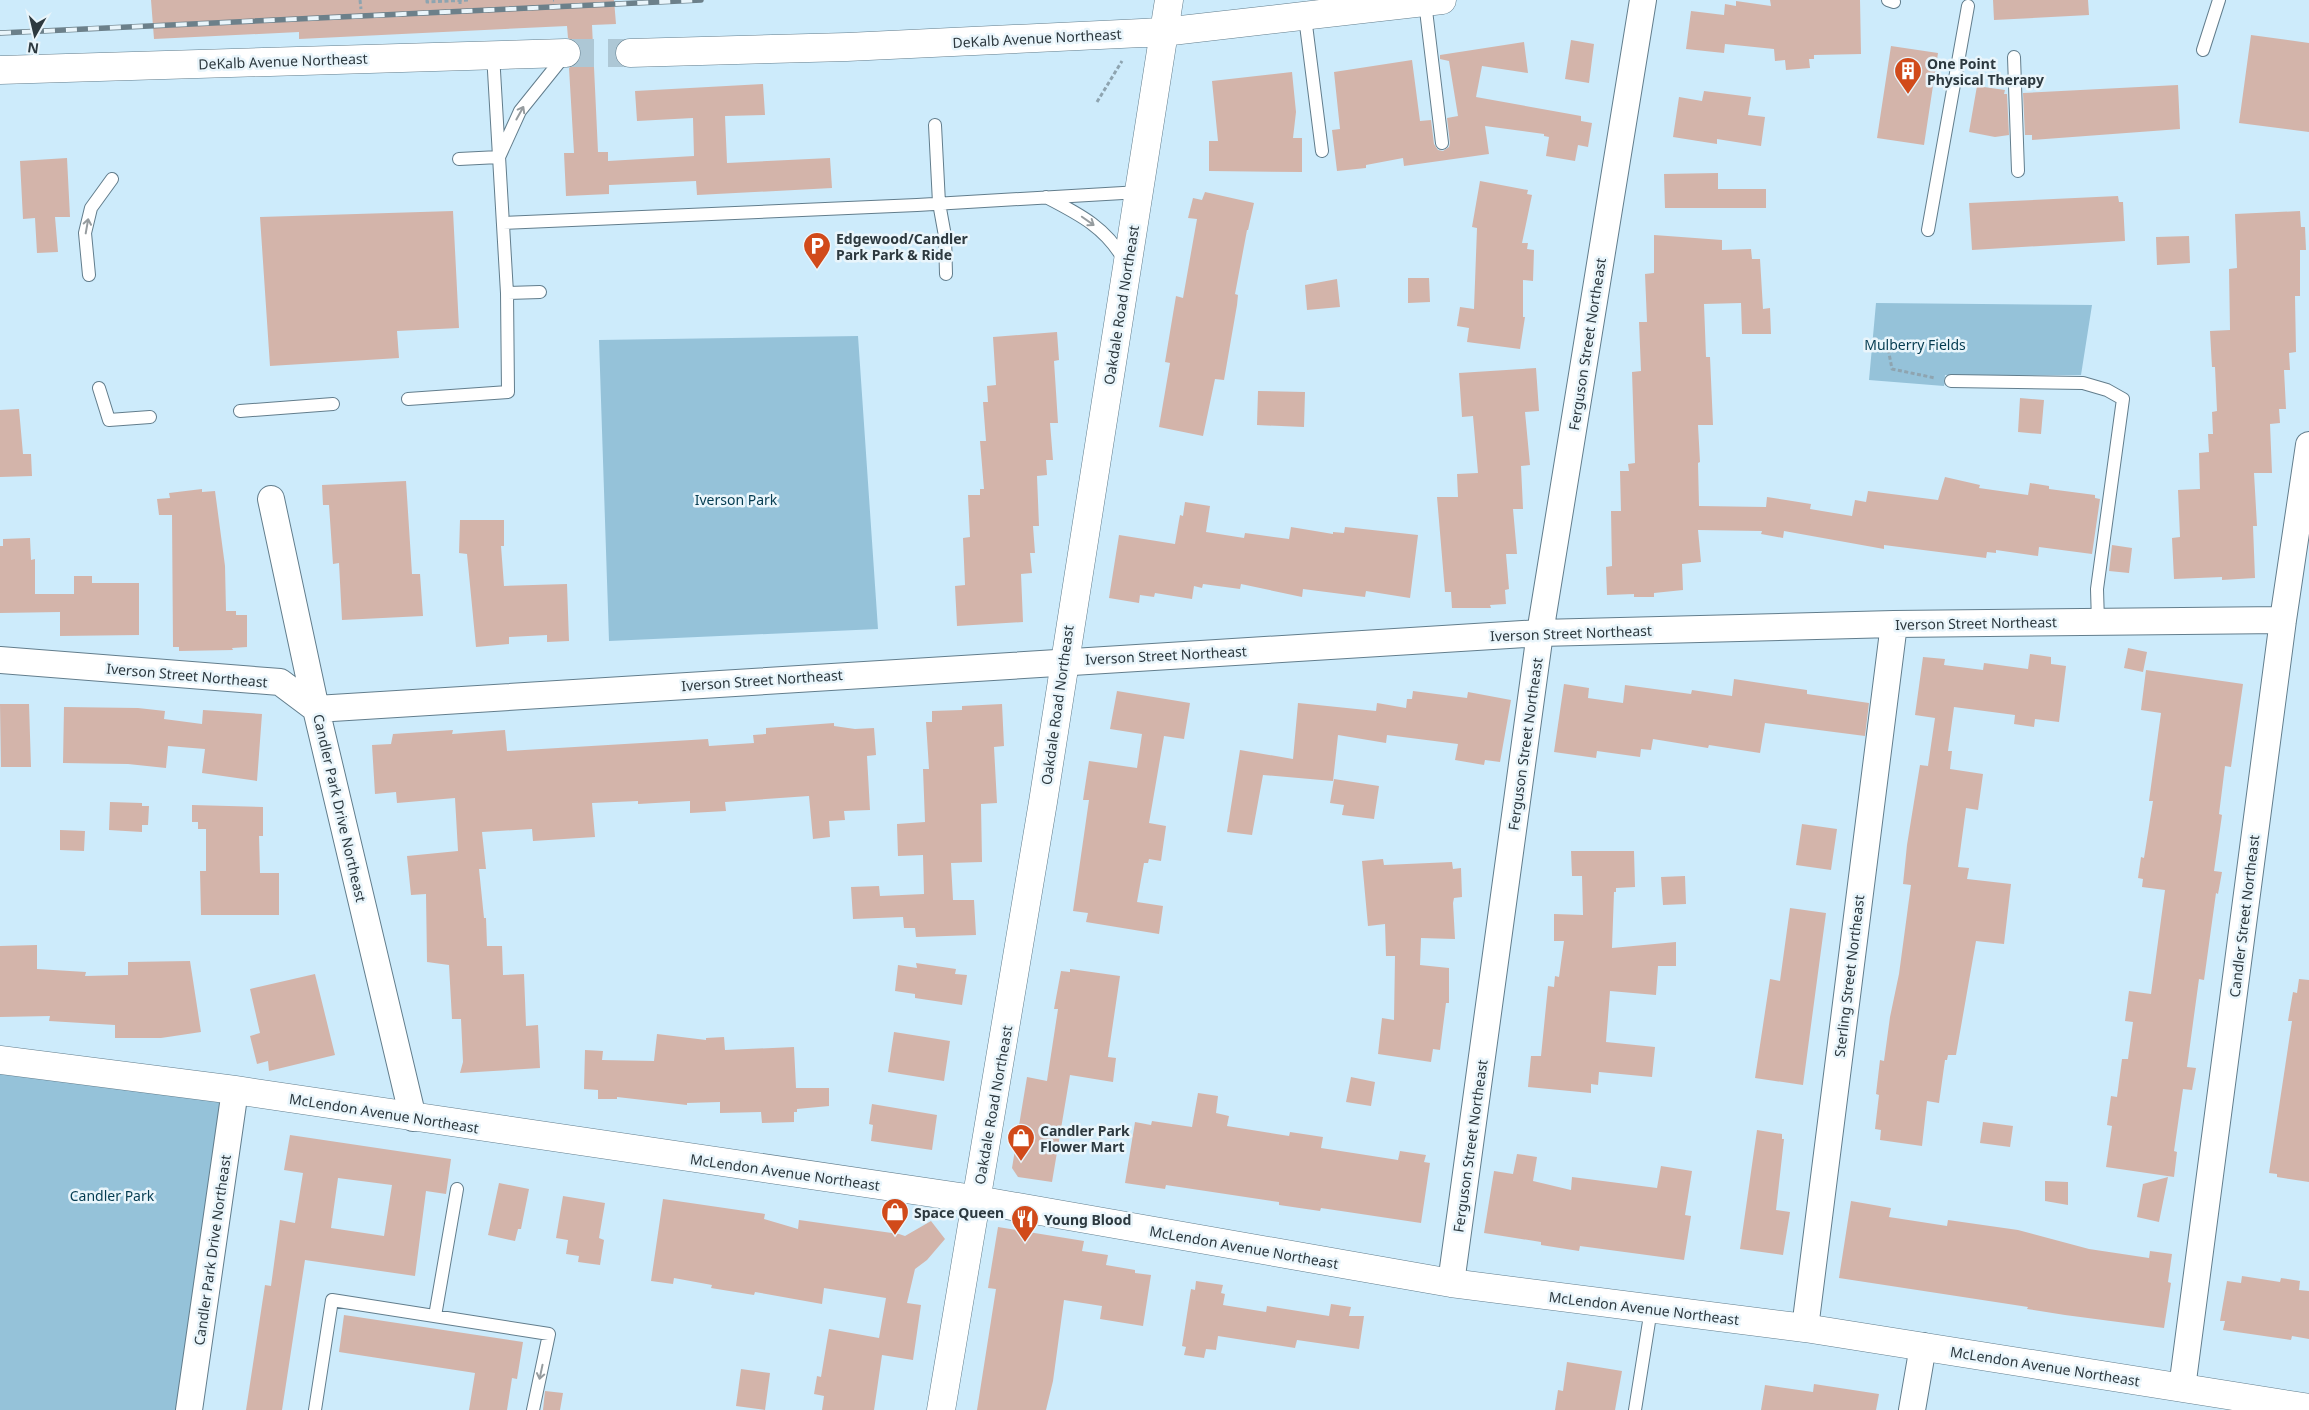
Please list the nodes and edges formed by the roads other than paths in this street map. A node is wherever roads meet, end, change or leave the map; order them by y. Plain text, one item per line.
1 (1169, 0) edge
2 (1643, 0) edge
3 (2219, 0) edge
4 (1433, 1) edge
5 (1965, 4) edge
6 (1305, 17) junction
7 (1163, 32) junction
8 (2203, 50) dead end
9 (566, 53) joint
10 (630, 53) tunnel mouth
11 (493, 54) junction
12 (2014, 57) dead end
13 (0, 70) edge
14 (935, 125) dead end
15 (1442, 143) dead end
16 (1322, 151) dead end
17 (499, 157) junction
18 (459, 159) dead end
19 (2018, 171) dead end
20 (112, 179) dead end
21 (1140, 192) junction
22 (1046, 197) junction
23 (939, 203) junction
24 (503, 223) junction
25 (1928, 230) dead end
26 (1127, 266) junction
27 (946, 274) dead end
28 (89, 275) dead end
29 (540, 292) dead end
30 (507, 293) junction
31 (1950, 381) road end
32 (99, 388) dead end
33 (408, 399) dead end
34 (333, 404) dead end
35 (240, 411) dead end
36 (150, 418) dead end
37 (2309, 445) edge
38 (271, 498) dead end
39 (2283, 620) junction
40 (2098, 622) junction
41 (1894, 624) junction
42 (1540, 633) junction
43 (0, 660) edge
44 (1064, 661) junction
45 (316, 708) junction
46 (0, 1060) edge
47 (235, 1090) junction
48 (413, 1118) junction
49 (456, 1189) dead end
50 (976, 1200) junction
51 (1451, 1283) junction
52 (1651, 1309) junction
53 (435, 1316) junction
54 (1805, 1328) junction
55 (1923, 1346) junction
56 (2182, 1388) junction
57 (2250, 1404) edge
58 (2309, 1408) edge
59 (188, 1410) edge
60 (315, 1410) edge
61 (533, 1410) edge
62 (941, 1410) edge
63 (1635, 1410) edge
64 (1912, 1410) edge

1 - 7 street, Oakdale Road Northeast
2 - 42 street, Ferguson Street Northeast
3 - 8 lane
4 - 6 street, DeKalb Avenue Northeast
4 - 15 lane
5 - 25 lane
6 - 7 street, DeKalb Avenue Northeast
6 - 16 lane
7 - 10 street, DeKalb Avenue Northeast
7 - 21 street, Oakdale Road Northeast
9 - 11 street, DeKalb Avenue Northeast
17 -> 9 lane
11 - 13 street, DeKalb Avenue Northeast
11 - 17 lane
12 - 19 lane
14 - 23 lane
17 - 18 lane
17 - 24 lane
28 -> 20 lane
21 - 22 lane
21 - 26 street, Oakdale Road Northeast
22 - 23 lane
22 -> 26 lane
23 - 24 lane
23 - 27 lane
24 - 30 lane
26 - 44 street, Oakdale Road Northeast
29 - 30 lane
30 - 33 lane
31 - 40 lane
32 - 36 lane
34 - 35 lane
37 - 39 street, Candler Street Northeast
38 - 45 street, Candler Park Drive Northeast
39 - 40 street, Iverson Street Northeast
39 - 56 street, Candler Street Northeast
40 - 41 street, Iverson Street Northeast
41 - 42 street, Iverson Street Northeast
41 - 54 street, Sterling Street Northeast
42 - 44 street, Iverson Street Northeast
42 - 51 street, Ferguson Street Northeast
43 - 45 street, Iverson Street Northeast
44 - 45 street, Iverson Street Northeast
44 - 50 street, Oakdale Road Northeast
45 - 48 street, Candler Park Drive Northeast
46 - 47 street, McLendon Avenue Northeast
47 - 48 street, McLendon Avenue Northeast
47 - 59 street, Candler Park Drive Northeast
48 - 50 street, McLendon Avenue Northeast
49 - 53 lane
50 - 51 street, McLendon Avenue Northeast
50 - 62 street, Oakdale Road Northeast
51 - 52 street, McLendon Avenue Northeast
52 - 54 street, McLendon Avenue Northeast
52 - 63 lane
53 - 60 lane
53 -> 61 lane
54 - 55 street, McLendon Avenue Northeast
55 - 56 street, McLendon Avenue Northeast
55 - 64 street
56 - 57 street, McLendon Avenue Northeast
57 - 58 street, McLendon Avenue Northeast

